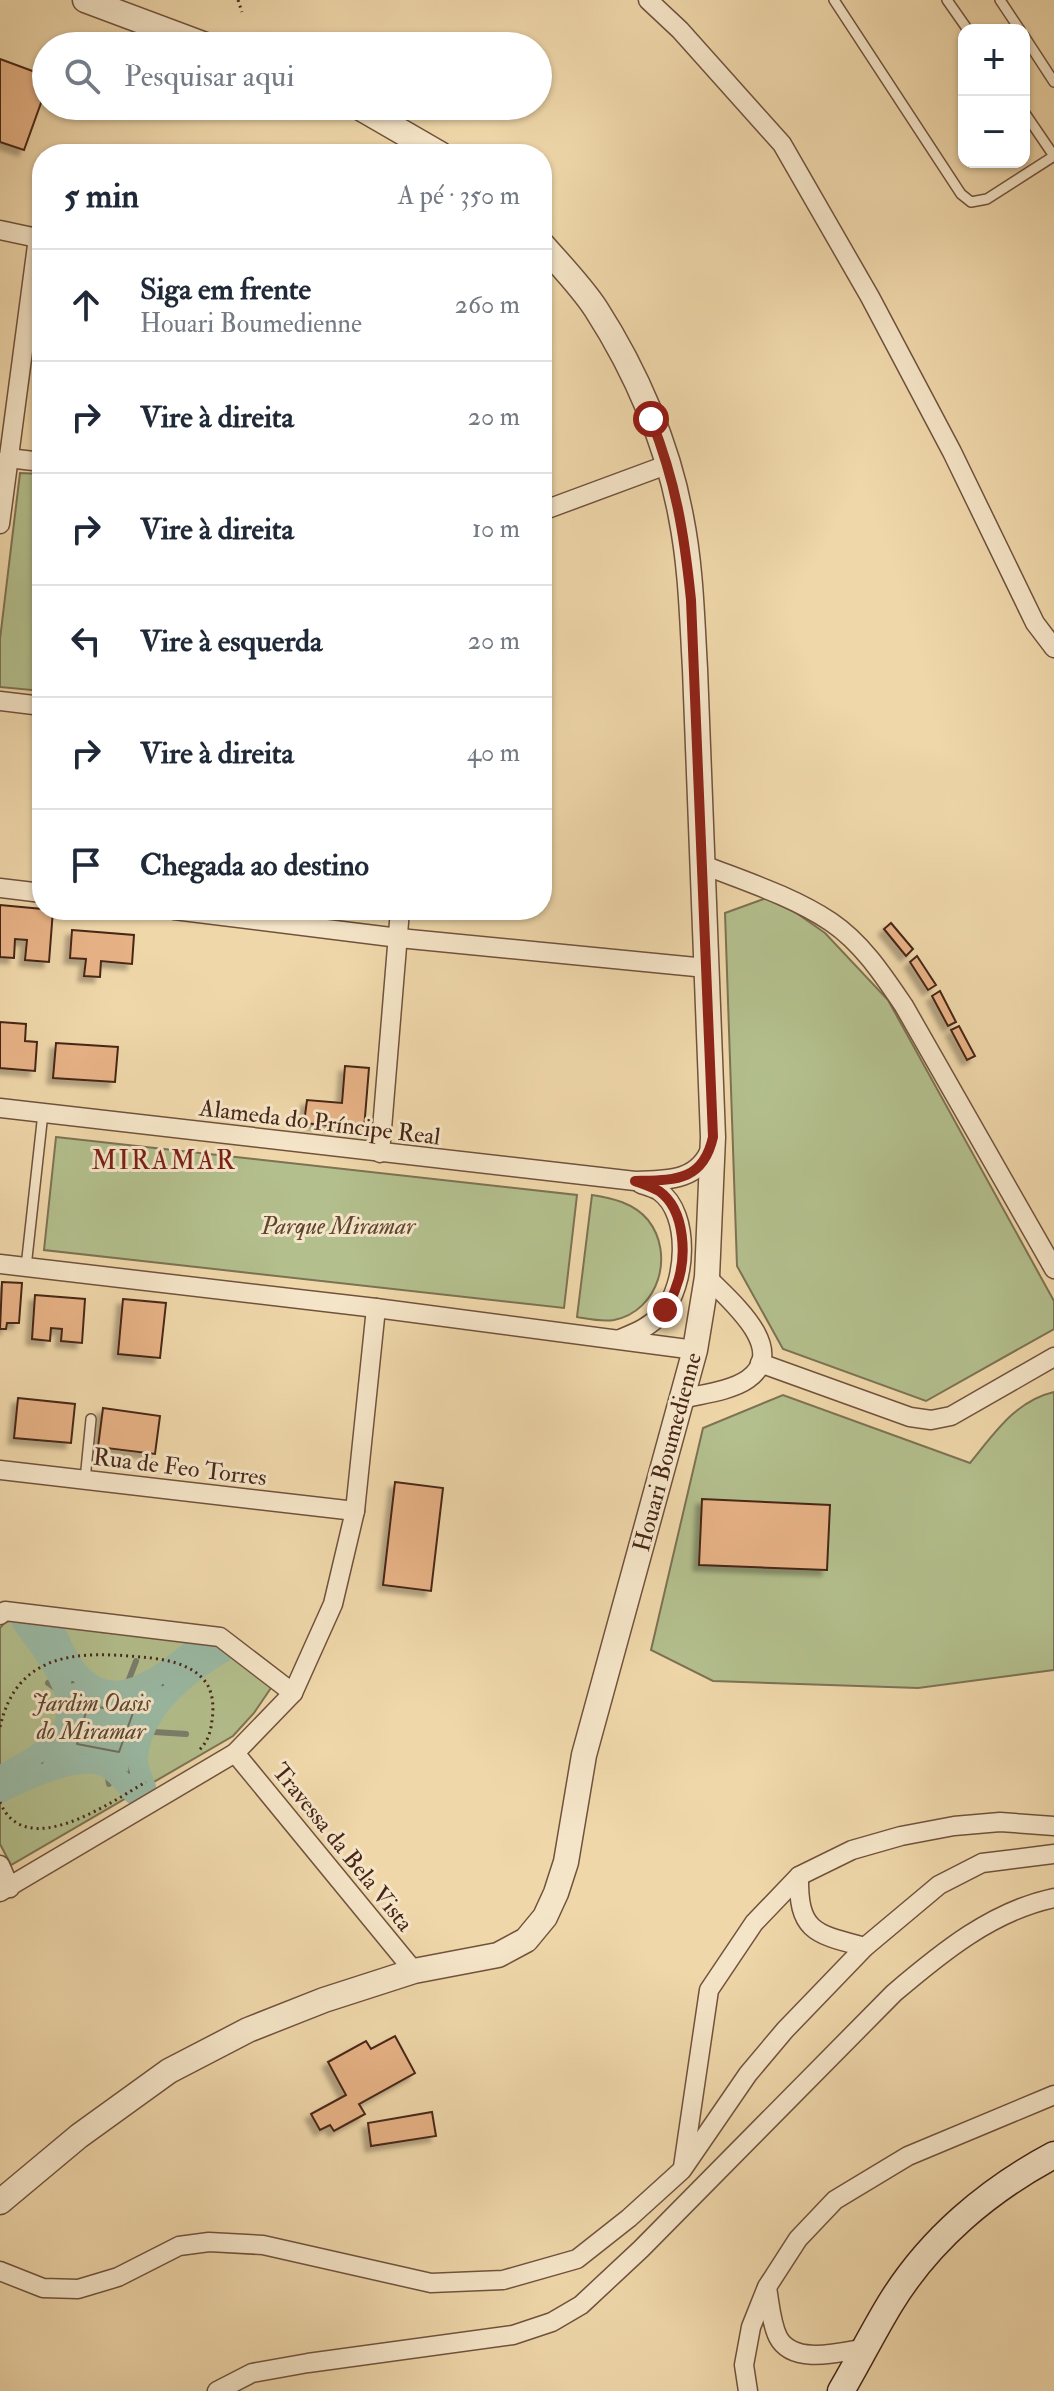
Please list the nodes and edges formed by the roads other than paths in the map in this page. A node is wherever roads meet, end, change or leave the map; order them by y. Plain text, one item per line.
1 (85, 0) edge
2 (648, 0) edge
3 (834, 0) edge
4 (947, 0) edge
5 (1000, 0) edge
6 (964, 24) edge
7 (1016, 24) edge
8 (171, 32) edge
9 (1030, 45) edge
10 (1054, 82) edge
11 (381, 120) edge
12 (1030, 121) edge
13 (423, 144) edge
14 (1054, 156) edge
15 (0, 230) edge
16 (32, 237) edge
17 (552, 256) edge
18 (32, 294) edge
19 (8, 458) junction
20 (32, 461) edge
21 (669, 464) junction
22 (552, 507) edge
23 (0, 524) edge
24 (1054, 648) edge
25 (0, 701) edge
26 (32, 705) edge
27 (701, 864) junction
28 (0, 888) edge
29 (32, 892) edge
30 (254, 920) edge
31 (400, 920) edge
32 (399, 938) junction
33 (706, 968) junction
34 (0, 1112) edge
35 (43, 1113) junction
36 (713, 1137) junction
37 (380, 1153) junction
38 (635, 1181) junction
39 (0, 1264) edge
40 (26, 1267) junction
41 (1054, 1269) edge
42 (707, 1277) junction
43 (376, 1308) junction
44 (617, 1340) junction
45 (695, 1350) junction
46 (1054, 1357) edge
47 (760, 1363) junction
48 (682, 1399) junction
49 (91, 1419) dead end
50 (0, 1470) edge
51 (85, 1480) junction
52 (355, 1511) junction
53 (0, 1615) edge
54 (293, 1693) junction
55 (235, 1753) junction
56 (1054, 1826) edge
57 (1054, 1854) edge
58 (0, 1865) edge
59 (799, 1876) junction
60 (5, 1890) edge
61 (1054, 1898) edge
62 (865, 1947) junction
63 (414, 1971) junction
64 (1054, 2095) edge
65 (1054, 2155) edge
66 (682, 2170) junction
67 (0, 2202) edge
68 (0, 2271) edge
69 (767, 2287) junction
70 (866, 2348) junction
71 (217, 2391) edge
72 (748, 2391) edge
73 (841, 2391) edge

1 - 8 street
2 - 24 street
3 - 14 lane
4 - 6 lane
5 - 7 lane
9 - 10 lane
11 - 13 street
12 - 14 lane
15 - 16 street
17 - 21 street, Houari Boumedienne
18 - 19 street
19 - 20 street
19 - 23 street
21 - 22 street
21 - 27 street, Houari Boumedienne
25 - 26 street
27 - 33 street, Houari Boumedienne
27 - 41 street
28 - 29 street
30 - 32 street
31 - 32 street
32 - 33 street
32 - 37 street
33 - 36 street, Houari Boumedienne
34 - 35 street, Alameda do Príncipe Real
35 - 37 street, Alameda do Príncipe Real
35 - 40 lane
36 - 38 street, Alameda do Príncipe Real
36 - 42 street, Houari Boumedienne
37 - 38 street, Alameda do Príncipe Real
38 - 44 street, Alameda do Príncipe Real
39 - 40 street
40 - 43 street
42 - 45 street, Houari Boumedienne
42 - 47 street
43 - 44 street
43 - 52 street
44 - 45 street
45 - 48 street, Houari Boumedienne
46 - 47 street
47 - 48 street
48 - 63 street, Houari Boumedienne
49 - 51 lane
50 - 51 street, Rua de Feo Torres
51 - 52 street, Rua de Feo Torres
52 - 54 street
53 - 54 street
54 - 55 street
55 - 60 street
55 - 63 street, Travessa da Bela Vista
56 - 59 street
57 - 62 street
58 - 60 street
59 - 62 street
59 - 66 street
61 - 71 street
62 - 66 street
63 - 67 street, Houari Boumedienne
64 - 69 street
65 - 70 main road
66 - 68 street
69 - 70 street
69 - 72 street
70 - 73 main road

